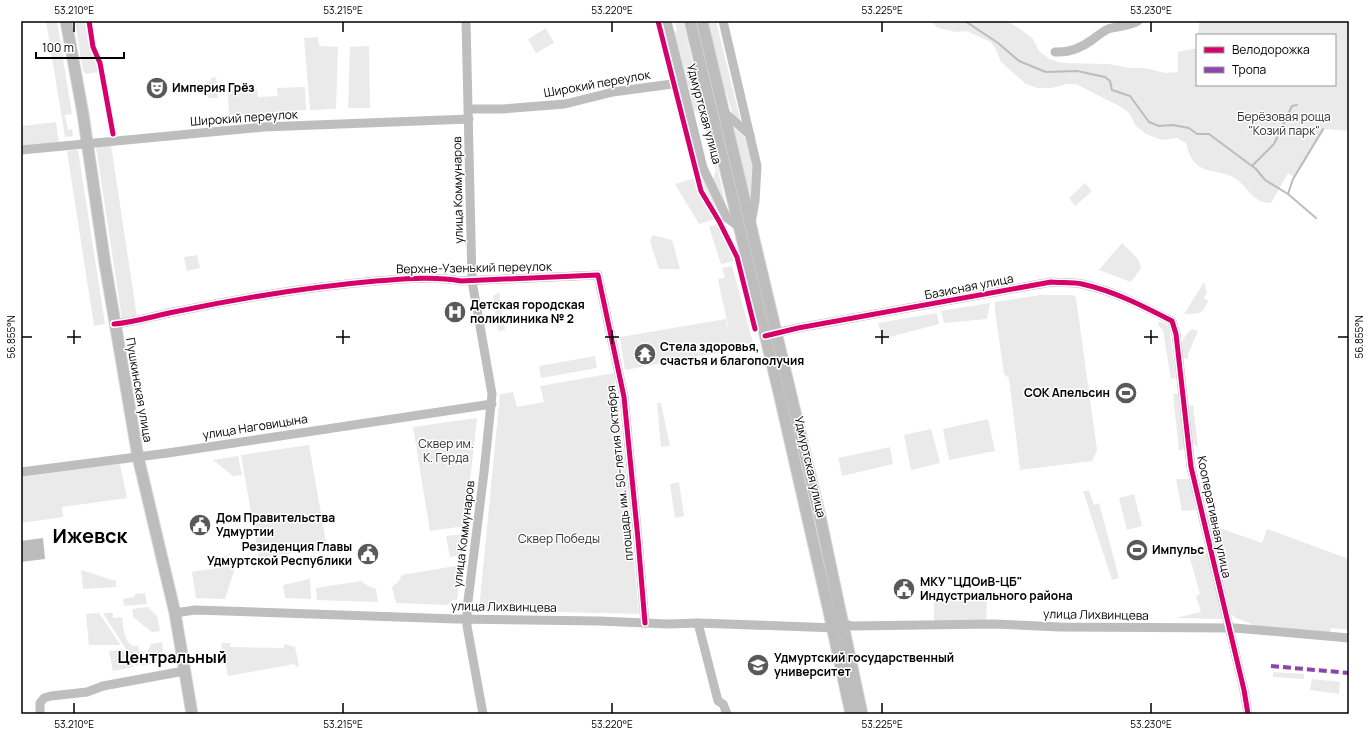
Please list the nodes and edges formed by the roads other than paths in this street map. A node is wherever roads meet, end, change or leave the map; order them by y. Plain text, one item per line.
1 (66, 21) edge
2 (466, 21) edge
3 (667, 21) edge
4 (690, 21) edge
5 (702, 21) edge
6 (1138, 21) edge
7 (724, 25) edge
8 (1055, 52) dead end
9 (682, 82) junction
10 (469, 109) junction
11 (724, 112) junction
12 (469, 119) junction
13 (750, 136) junction
14 (87, 144) junction
15 (21, 150) edge
16 (739, 227) junction
17 (751, 227) junction
18 (757, 253) junction
19 (746, 255) junction
20 (598, 275) joint
21 (472, 281) junction
22 (1172, 321) joint
23 (114, 324) junction
24 (777, 333) junction
25 (765, 336) junction
26 (792, 395) junction
27 (780, 397) junction
28 (492, 404) junction
29 (138, 456) junction
30 (21, 472) edge
31 (821, 521) junction
32 (810, 524) junction
33 (175, 613) junction
34 (466, 619) junction
35 (645, 623) junction
36 (698, 623) junction
37 (839, 627) junction
38 (1229, 628) junction
39 (1349, 638) edge
40 (184, 671) junction
41 (849, 680) junction
42 (40, 714) edge
43 (192, 714) edge
44 (483, 714) edge
45 (727, 714) edge
46 (851, 714) edge
47 (862, 714) edge
48 (1248, 714) edge

1 - 14 main road, Пушкинская улица
2 - 10 street, улица Коммунаров
3 - 9 street, Удмуртская улица
4 - 16 main road, Удмуртская улица
5 - 11 main road, Удмуртская улица
6 - 8 street
7 - 13 street, Удмуртская улица
9 - 10 street, Широкий переулок
9 - 16 street, Удмуртская улица
10 - 12 street, улица Коммунаров
11 - 13 street
11 - 17 main road, Удмуртская улица
12 - 14 street, Широкий переулок
12 - 21 street, улица Коммунаров
13 - 17 street, Удмуртская улица
14 - 15 street, Широкий переулок
14 - 23 main road, Пушкинская улица
16 - 19 main road, Удмуртская улица
17 - 18 main road, Удмуртская улица
18 - 19 main road
18 - 24 main road, Удмуртская улица
19 - 25 main road, Удмуртская улица
20 - 21 street, Верхне-Узенький переулок
20 - 35 street, площадь им. 50-летия Октября
21 - 23 street, Верхне-Узенький переулок
21 - 28 street, улица Коммунаров
22 - 24 street, Базисная улица
22 - 38 street, Кооперативная улица
23 - 29 main road, Пушкинская улица
24 - 25 street, Базисная улица
24 - 26 main road, Удмуртская улица
25 - 27 main road, Удмуртская улица
26 - 27 main road
26 - 31 main road, Удмуртская улица
27 - 32 main road, Удмуртская улица
28 - 29 street, улица Наговицына
28 - 34 street, улица Коммунаров
29 - 30 street, улица Наговицына
29 - 33 main road, Пушкинская улица
31 - 32 main road
31 - 37 main road, Удмуртская улица
32 - 37 main road, Удмуртская улица
33 - 34 street, улица Лихвинцева
33 - 40 main road, Пушкинская улица
34 - 35 street, улица Лихвинцева
34 - 44 street, улица Коммунаров
35 - 36 street, улица Лихвинцева
36 - 37 street, улица Лихвинцева
36 - 45 street
37 - 38 street, улица Лихвинцева
37 - 41 main road, Удмуртская улица
38 - 39 street, улица Лихвинцева
38 - 48 street, Кооперативная улица
40 - 42 street
40 - 43 main road, Пушкинская улица
41 - 46 main road, Удмуртская улица
41 - 47 main road, Удмуртская улица

